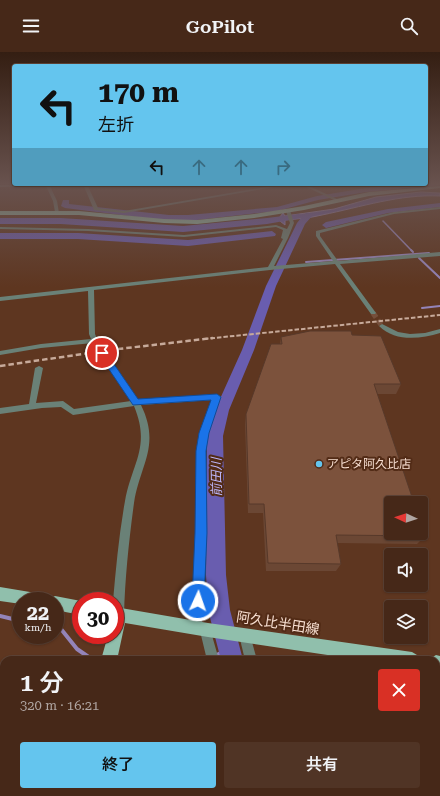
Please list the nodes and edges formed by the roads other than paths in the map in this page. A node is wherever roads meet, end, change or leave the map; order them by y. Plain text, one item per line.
1 (141, 218) edge
2 (232, 218) edge
3 (291, 218) edge
4 (375, 218) edge
5 (0, 228) edge
6 (286, 238) junction
7 (440, 254) edge
8 (336, 263) junction
9 (271, 268) junction
10 (91, 289) junction
11 (0, 299) edge
12 (373, 313) tunnel mouth
13 (382, 326) tunnel mouth
14 (440, 331) edge
15 (0, 353) edge
16 (102, 353) tunnel mouth
17 (39, 368) dead end
18 (136, 403) junction
19 (32, 406) junction
20 (0, 412) edge
21 (119, 592) edge
22 (0, 594) edge
23 (12, 596) edge
24 (124, 615) edge
25 (203, 629) junction
26 (243, 635) junction
27 (113, 644) edge
28 (110, 656) edge
29 (212, 656) edge
30 (250, 656) edge
31 (385, 656) edge

1 - 2 main road
3 - 6 street
4 - 8 street
5 - 6 street
6 - 9 street
7 - 8 street
8 - 9 street
8 - 12 street
9 - 10 street
10 - 11 street
10 - 15 street
13 - 14 street
16 - 18 street
17 - 19 street
18 - 19 street
18 - 21 street
18 - 25 street
19 - 20 street
22 - 23 main road
24 - 25 main road, 阿久比半田線
25 - 26 main road, 阿久比半田線
25 - 29 street
26 - 30 street
26 - 31 main road, 阿久比半田線
27 - 28 main road

